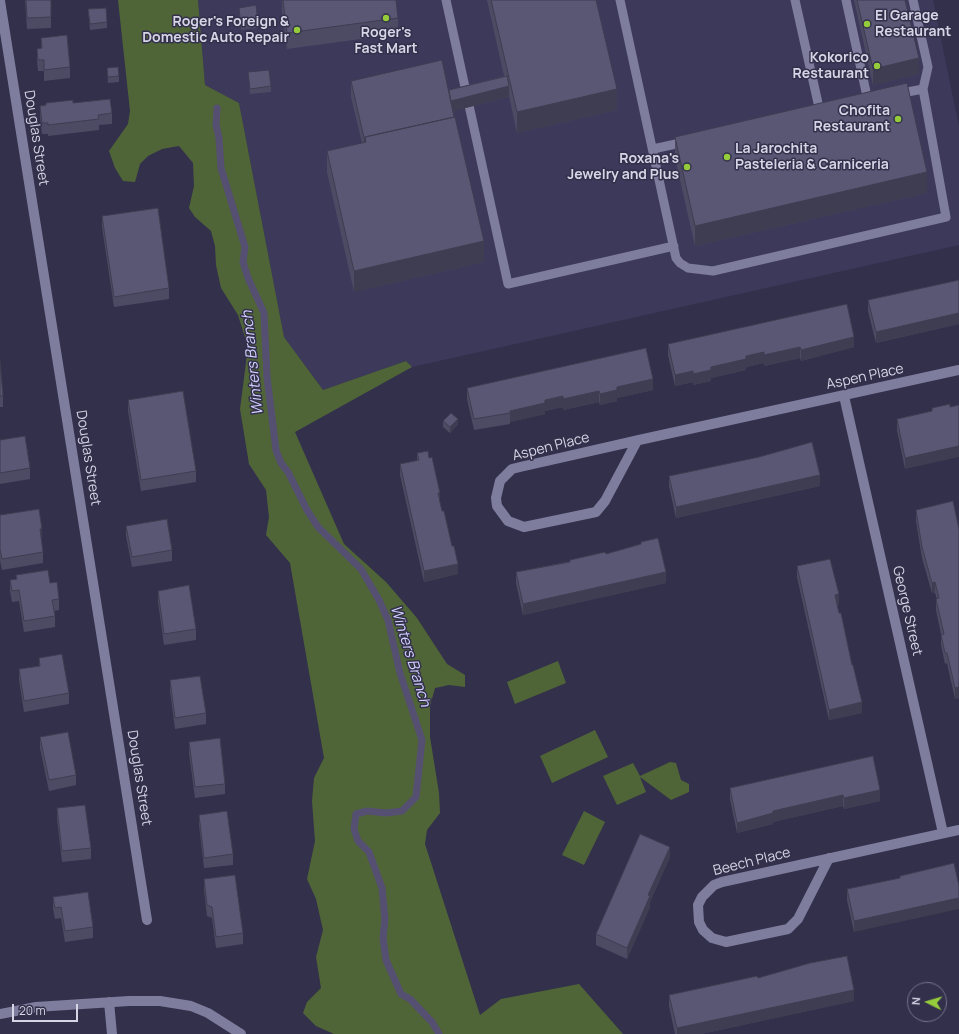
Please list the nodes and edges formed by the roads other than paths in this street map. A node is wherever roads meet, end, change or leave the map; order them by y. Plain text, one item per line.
1 (446, 0) edge
2 (620, 0) edge
3 (795, 0) edge
4 (846, 0) edge
5 (913, 0) edge
6 (0, 1) edge
7 (923, 89) junction
8 (888, 96) edge
9 (868, 101) edge
10 (820, 112) edge
11 (697, 139) edge
12 (653, 149) junction
13 (674, 246) junction
14 (959, 370) edge
15 (844, 396) junction
16 (637, 440) junction
17 (959, 830) edge
18 (943, 833) junction
19 (829, 858) junction
20 (147, 920) dead end
21 (109, 1002) junction
22 (0, 1014) edge
23 (112, 1034) edge
24 (241, 1034) edge

1 - 13 lane
2 - 12 lane
3 - 10 lane
4 - 9 lane
5 - 7 lane
6 - 20 street, Douglas Street
7 - 8 lane
7 - 13 lane
11 - 12 lane
12 - 13 lane
14 - 15 street, Aspen Place
15 - 16 street, Aspen Place
15 - 18 street, George Street
16 - 16 street, Aspen Place
17 - 18 street, Beech Place
18 - 19 street, Beech Place
19 - 19 street, Beech Place
21 - 22 street
21 - 23 street
21 - 24 street

